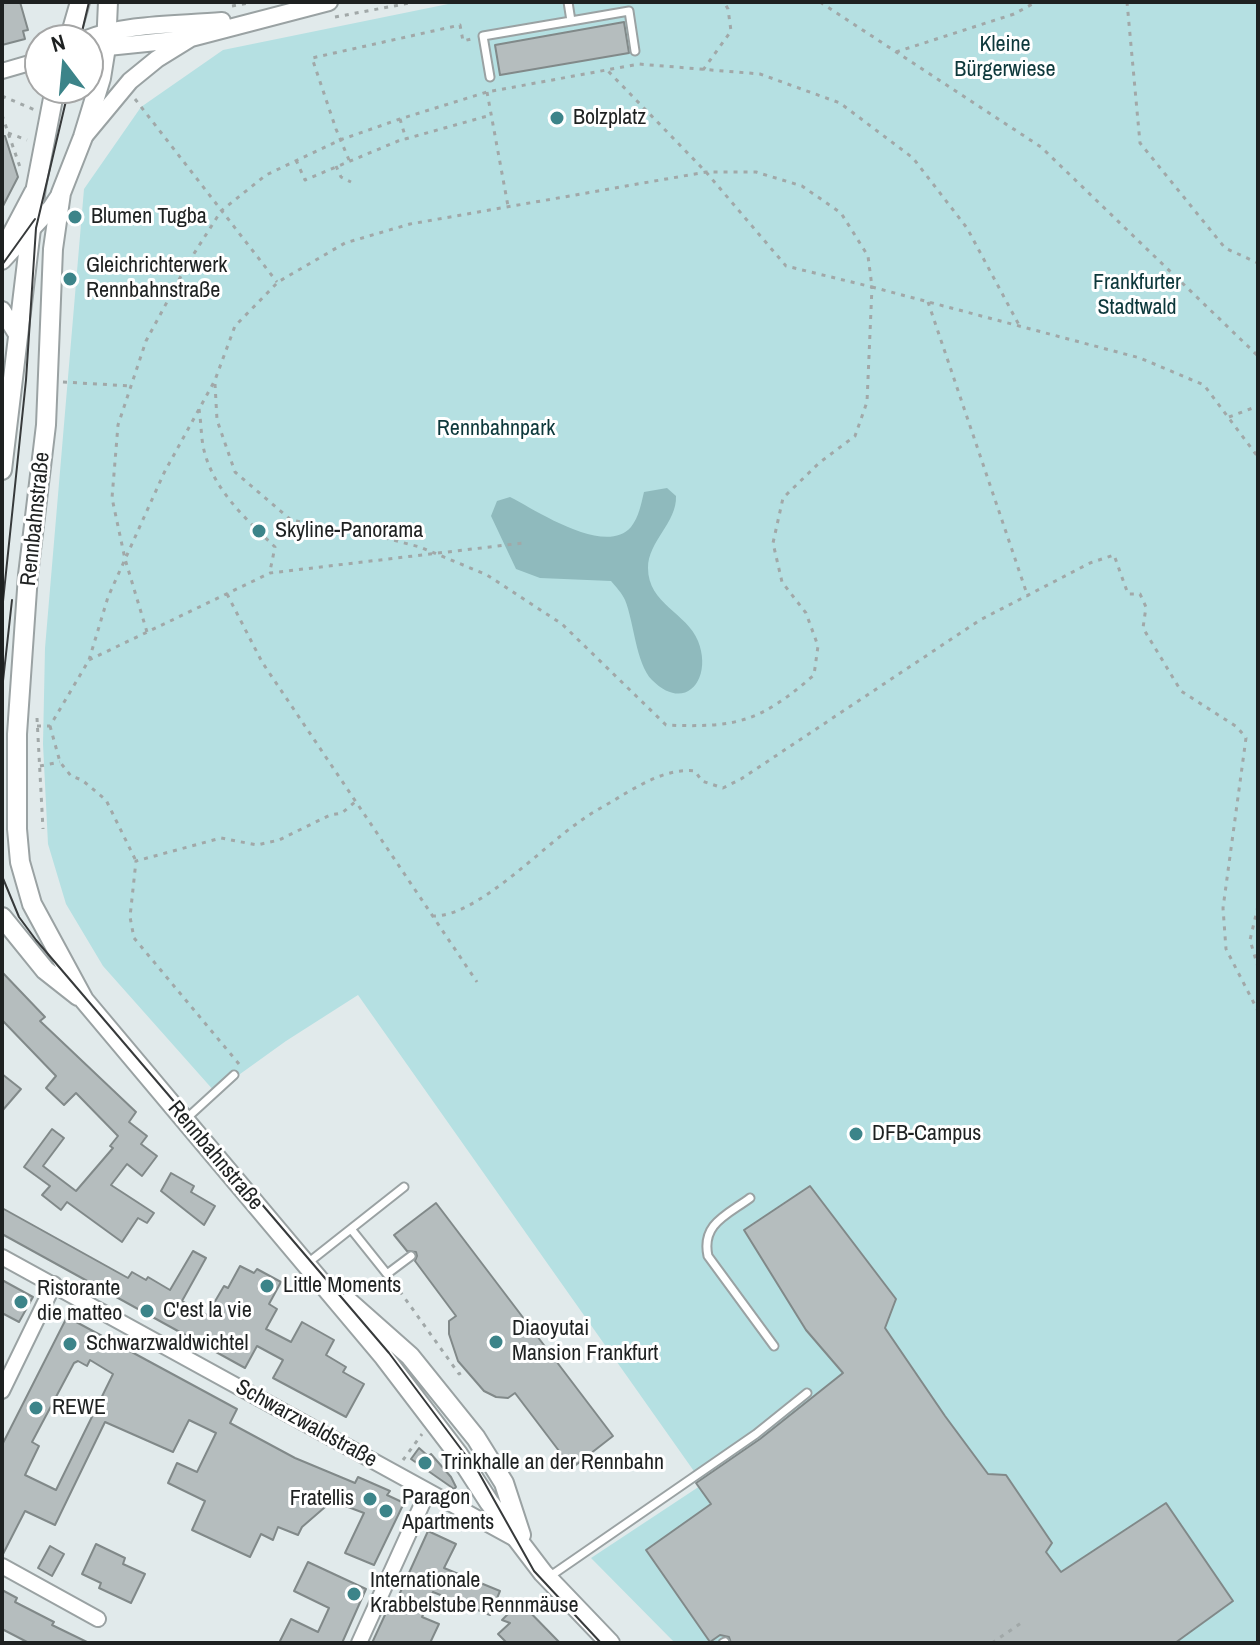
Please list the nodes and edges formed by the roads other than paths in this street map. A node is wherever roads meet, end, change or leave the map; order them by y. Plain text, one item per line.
1 (80, 2) edge
2 (108, 2) edge
3 (329, 2) edge
4 (568, 2) edge
5 (258, 10) edge
6 (571, 21) junction
7 (74, 24) edge
8 (104, 25) edge
9 (191, 38) junction
10 (104, 42) edge
11 (104, 43) edge
12 (635, 51) dead end
13 (24, 65) edge
14 (2, 71) edge
15 (490, 77) dead end
16 (52, 104) edge
17 (93, 104) edge
18 (83, 137) junction
19 (36, 187) junction
20 (61, 193) junction
21 (31, 230) junction
22 (2, 251) edge
23 (2, 261) edge
24 (2, 310) edge
25 (18, 336) junction
26 (2, 470) edge
27 (17, 734) junction
28 (2, 773) edge
29 (2, 790) edge
30 (17, 824) junction
31 (2, 917) edge
32 (84, 1000) junction
33 (234, 1075) dead end
34 (185, 1120) junction
35 (404, 1187) dead end
36 (750, 1198) dead end
37 (351, 1229) junction
38 (411, 1256) dead end
39 (2, 1257) edge
40 (312, 1269) junction
41 (54, 1284) junction
42 (384, 1332) junction
43 (774, 1346) dead end
44 (2, 1391) edge
45 (807, 1393) dead end
46 (428, 1491) junction
47 (522, 1537) junction
48 (2, 1566) edge
49 (548, 1579) junction
50 (98, 1619) dead end
51 (359, 1643) edge
52 (610, 1643) edge

1 - 7 main road
2 - 8 main road, Rennbahnstraße
3 - 5 street
4 - 6 lane
5 - 9 street
5 - 10 street
6 - 12 lane
6 - 15 lane
9 - 11 street
9 - 18 street
13 - 14 street
16 - 19 main road, Rennbahnstraße
17 - 18 main road, Rennbahnstraße
18 - 20 main road, Rennbahnstraße
19 - 21 main road, Rennbahnstraße
19 - 22 street
20 - 21 street
20 - 27 main road, Rennbahnstraße
21 - 23 street
21 - 25 main road, Rennbahnstraße
24 - 25 street
25 - 26 main road, Rennbahnstraße
27 - 28 main road
27 - 30 main road, Rennbahnstraße
29 - 30 main road
30 - 32 main road, Rennbahnstraße
31 - 32 main road, Rennbahnstraße
32 - 34 main road, Rennbahnstraße
33 - 34 lane
34 - 40 main road, Rennbahnstraße
35 - 37 lane
36 - 43 lane
37 - 38 lane
37 - 40 lane
39 - 41 street, Schwarzwaldstraße
40 - 42 main road, Rennbahnstraße
40 - 47 main road, Rennbahnstraße
41 - 44 street
41 - 46 street, Schwarzwaldstraße
42 - 47 lane
42 - 47 main road, Rennbahnstraße
45 - 49 lane
46 - 47 street, Schwarzwaldstraße
46 - 51 street
47 - 49 main road, Rennbahnstraße
48 - 50 street
49 - 52 main road, Rennbahnstraße

